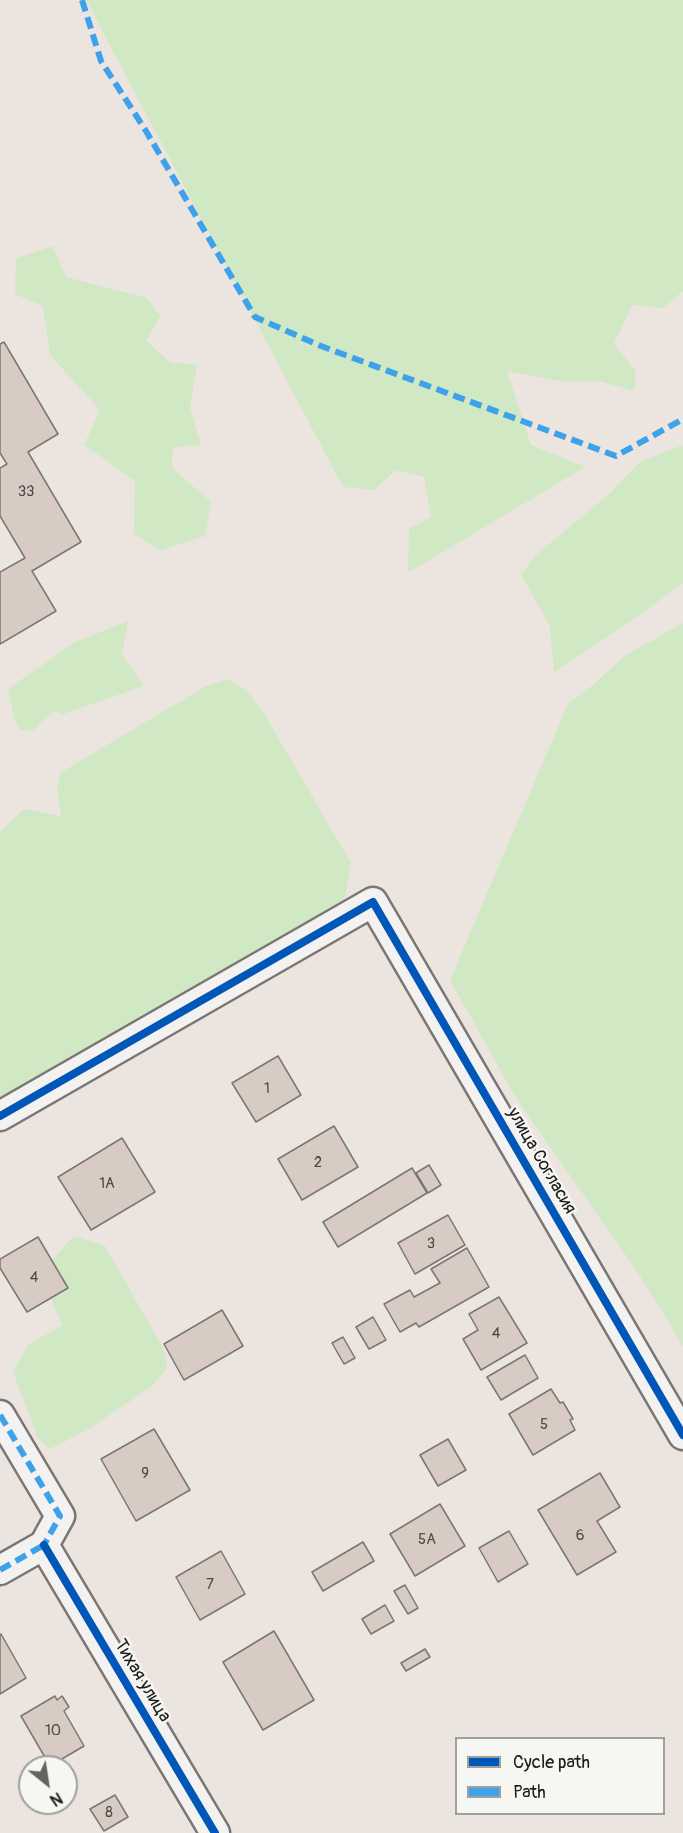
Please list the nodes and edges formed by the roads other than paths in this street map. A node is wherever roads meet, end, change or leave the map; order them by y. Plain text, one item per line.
1 (0, 1116) edge
2 (0, 1415) edge
3 (683, 1435) edge
4 (44, 1545) junction
5 (0, 1570) edge
6 (215, 1833) edge

1 - 3 street, улица Согласия
2 - 4 street
4 - 5 street
4 - 6 street, Тихая улица

